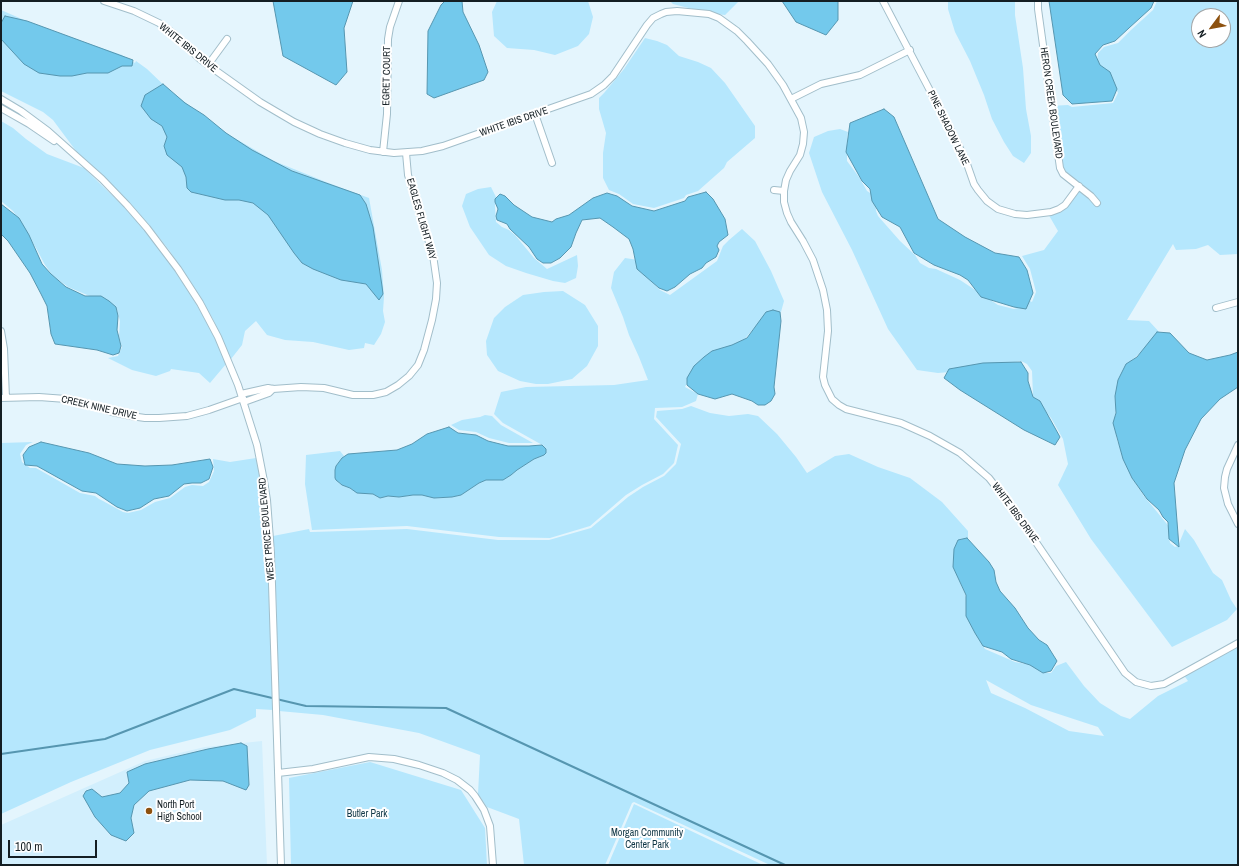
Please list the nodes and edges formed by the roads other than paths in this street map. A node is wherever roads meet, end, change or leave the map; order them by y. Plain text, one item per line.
1 (104, 1) edge
2 (399, 1) edge
3 (884, 1) edge
4 (1037, 1) edge
5 (227, 39) dead end
6 (910, 50) junction
7 (208, 65) junction
8 (1, 99) edge
9 (791, 99) junction
10 (1, 108) edge
11 (535, 114) junction
12 (383, 152) junction
13 (406, 153) junction
14 (75, 155) junction
15 (552, 163) dead end
16 (1078, 186) junction
17 (774, 190) dead end
18 (784, 191) junction
19 (1097, 203) dead end
20 (1238, 302) edge
21 (1216, 308) dead end
22 (1, 331) edge
23 (3, 398) edge
24 (243, 398) junction
25 (1238, 446) edge
26 (1238, 524) edge
27 (1238, 642) edge
28 (278, 773) junction
29 (281, 865) edge
30 (493, 865) edge

1 - 7 street, WHITE IBIS DRIVE
2 - 12 street, EGRET COURT
3 - 6 street, PINE SHADOW LANE
4 - 16 street, HERON CREEK BOULEVARD
5 - 7 street
6 - 9 street
6 - 16 street, PINE SHADOW LANE
7 - 12 street, WHITE IBIS DRIVE
8 - 14 street, WEST PRICE BOULEVARD
9 - 11 street, WHITE IBIS DRIVE
9 - 18 street, WHITE IBIS DRIVE
10 - 14 street, WEST PRICE BOULEVARD
11 - 13 street, WHITE IBIS DRIVE
11 - 15 street
12 - 13 street, WHITE IBIS DRIVE
13 - 24 street, EAGLES FLIGHT WAY
14 - 24 street, WEST PRICE BOULEVARD
16 - 19 street, HERON CREEK BOULEVARD
17 - 18 street
18 - 27 street, WHITE IBIS DRIVE
20 - 21 street
22 - 23 street
23 - 24 street, CREEK NINE DRIVE
24 - 28 street, WEST PRICE BOULEVARD
25 - 26 street
28 - 29 street, WEST PRICE BOULEVARD
28 - 30 street

